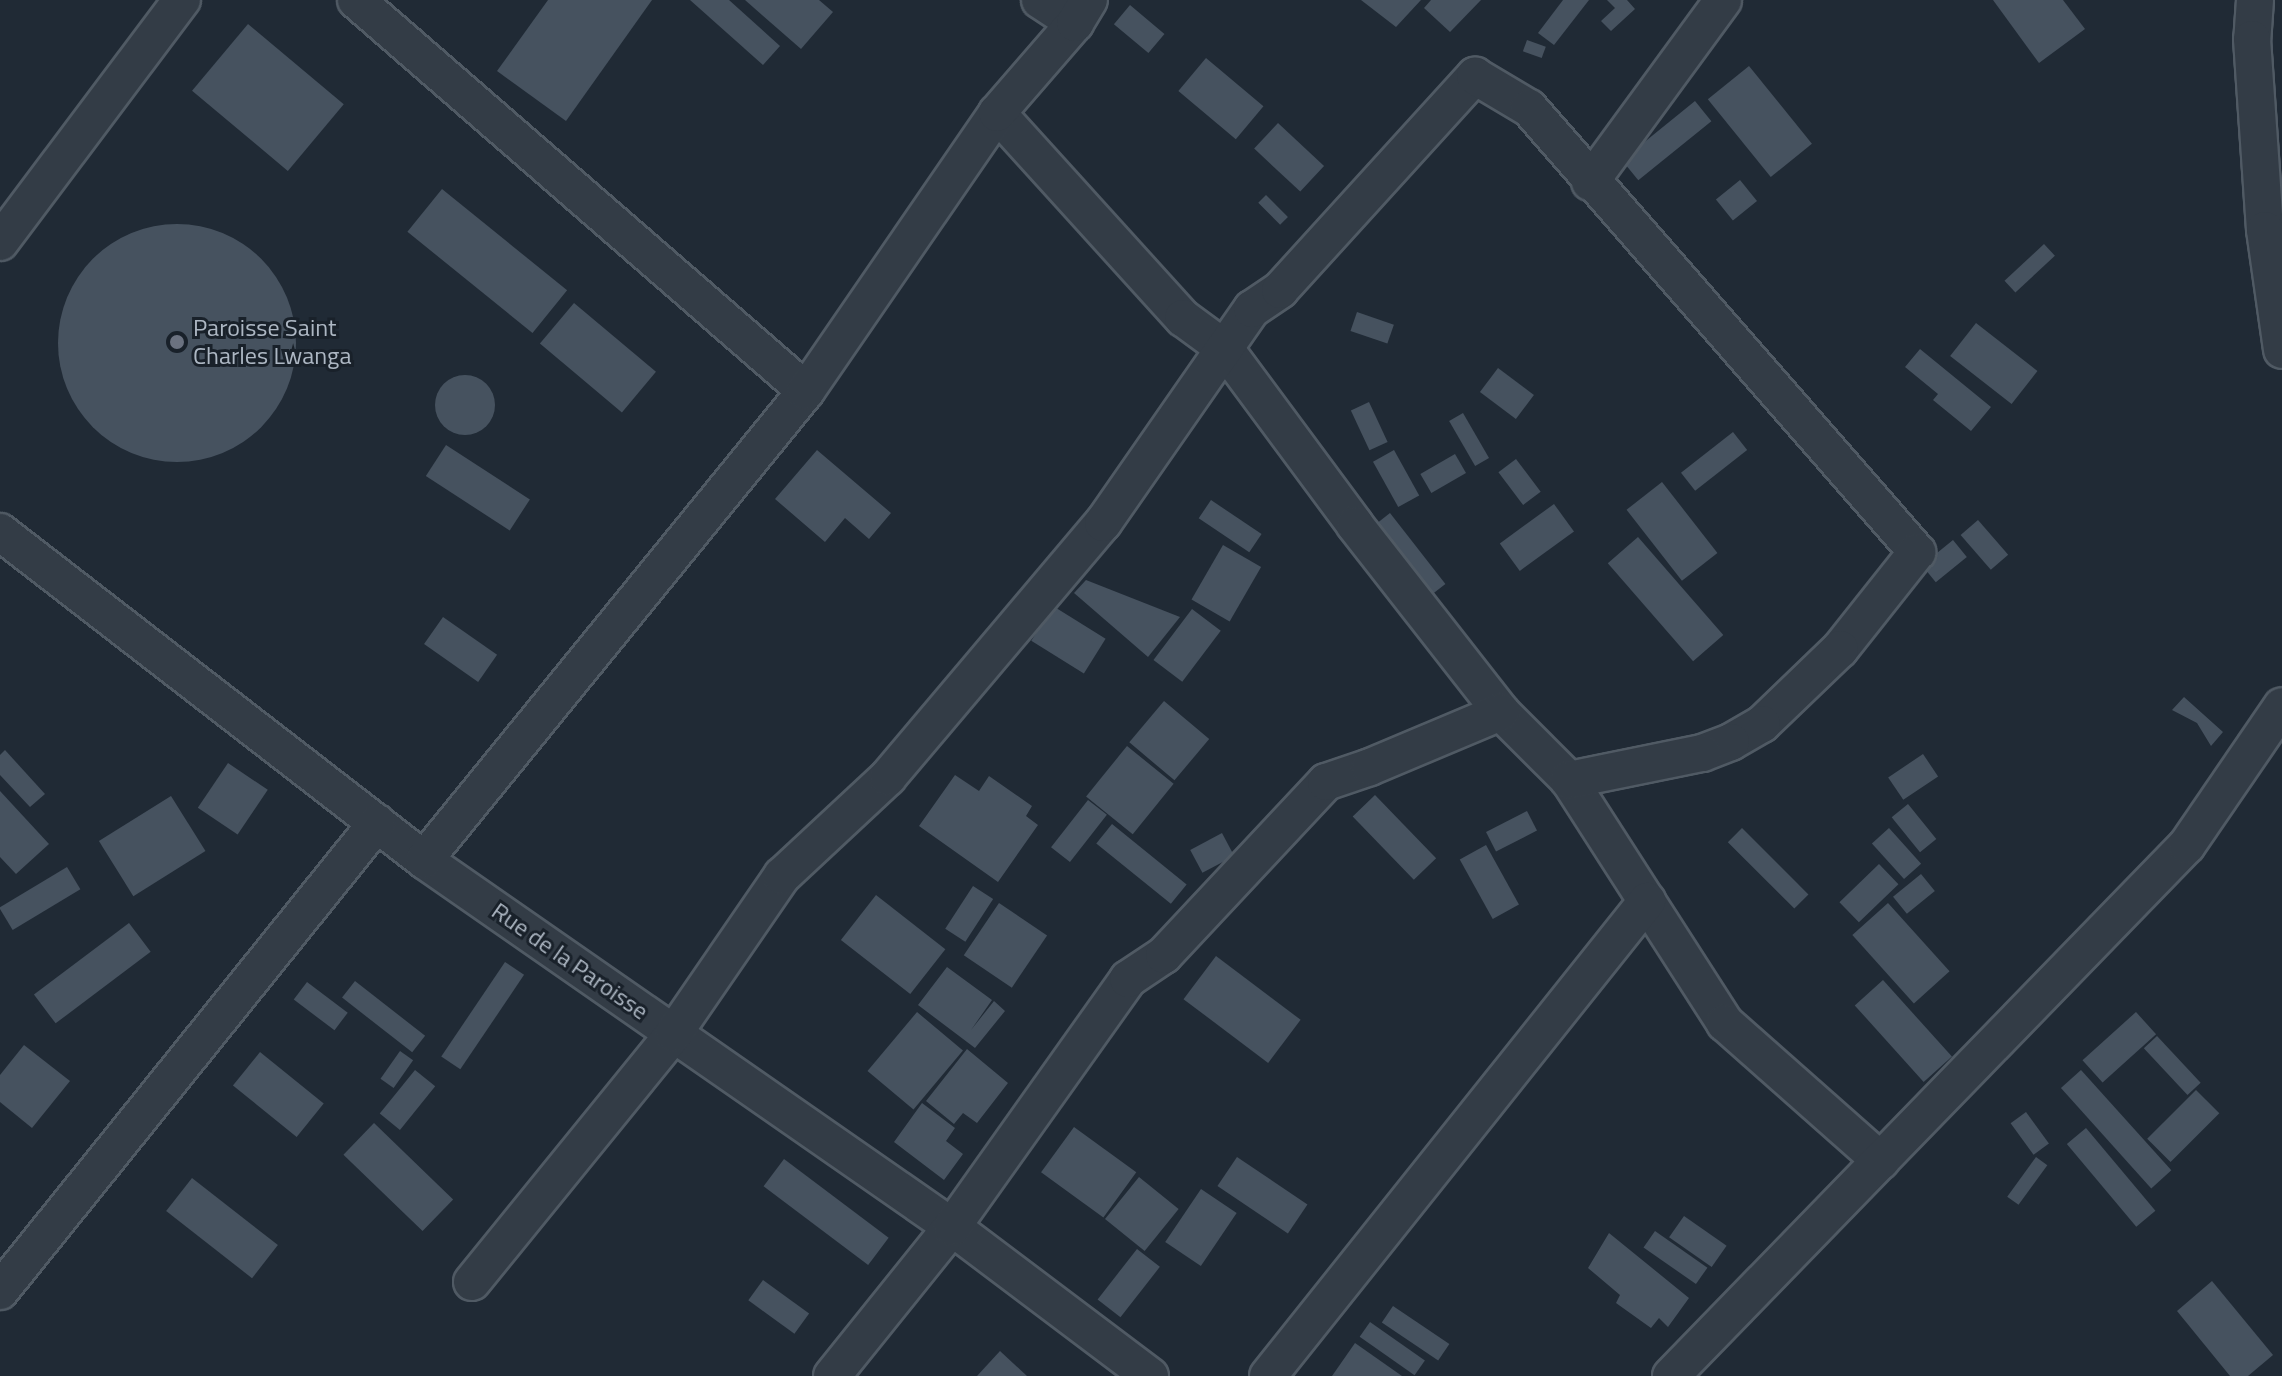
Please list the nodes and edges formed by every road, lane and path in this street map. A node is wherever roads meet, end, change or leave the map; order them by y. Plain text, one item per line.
1 (182, 0) edge
2 (356, 0) edge
3 (1040, 0) edge
4 (1723, 0) edge
5 (2255, 0) edge
6 (1082, 12) edge
7 (997, 113) junction
8 (1590, 182) junction
9 (0, 242) edge
10 (1225, 349) junction
11 (2282, 350) edge
12 (806, 391) junction
13 (0, 532) edge
14 (2282, 706) edge
15 (1501, 712) junction
16 (1569, 780) junction
17 (377, 823) junction
18 (424, 860) junction
19 (1647, 901) junction
20 (674, 1033) junction
21 (1881, 1161) junction
22 (952, 1227) junction
23 (472, 1282) dead end
24 (0, 1291) edge
25 (832, 1376) edge
26 (1150, 1376) edge
27 (1268, 1376) edge
28 (1671, 1376) edge

1 - 9 street
2 - 12 street
3 - 6 street
4 - 8 street
5 - 11 street
6 - 7 street
7 - 10 street
7 - 12 street
8 - 10 street
8 - 16 street
10 - 15 street
10 - 20 street
12 - 18 street
13 - 17 street, Rue de la Paroisse
14 - 21 street
15 - 16 street
15 - 22 street
16 - 19 street
17 - 18 street, Rue de la Paroisse
17 - 24 street
18 - 20 street, Rue de la Paroisse
19 - 21 street
19 - 27 street
20 - 22 street, Rue de la Paroisse
20 - 23 street
21 - 28 street
22 - 25 street
22 - 26 street, Rue de la Paroisse

